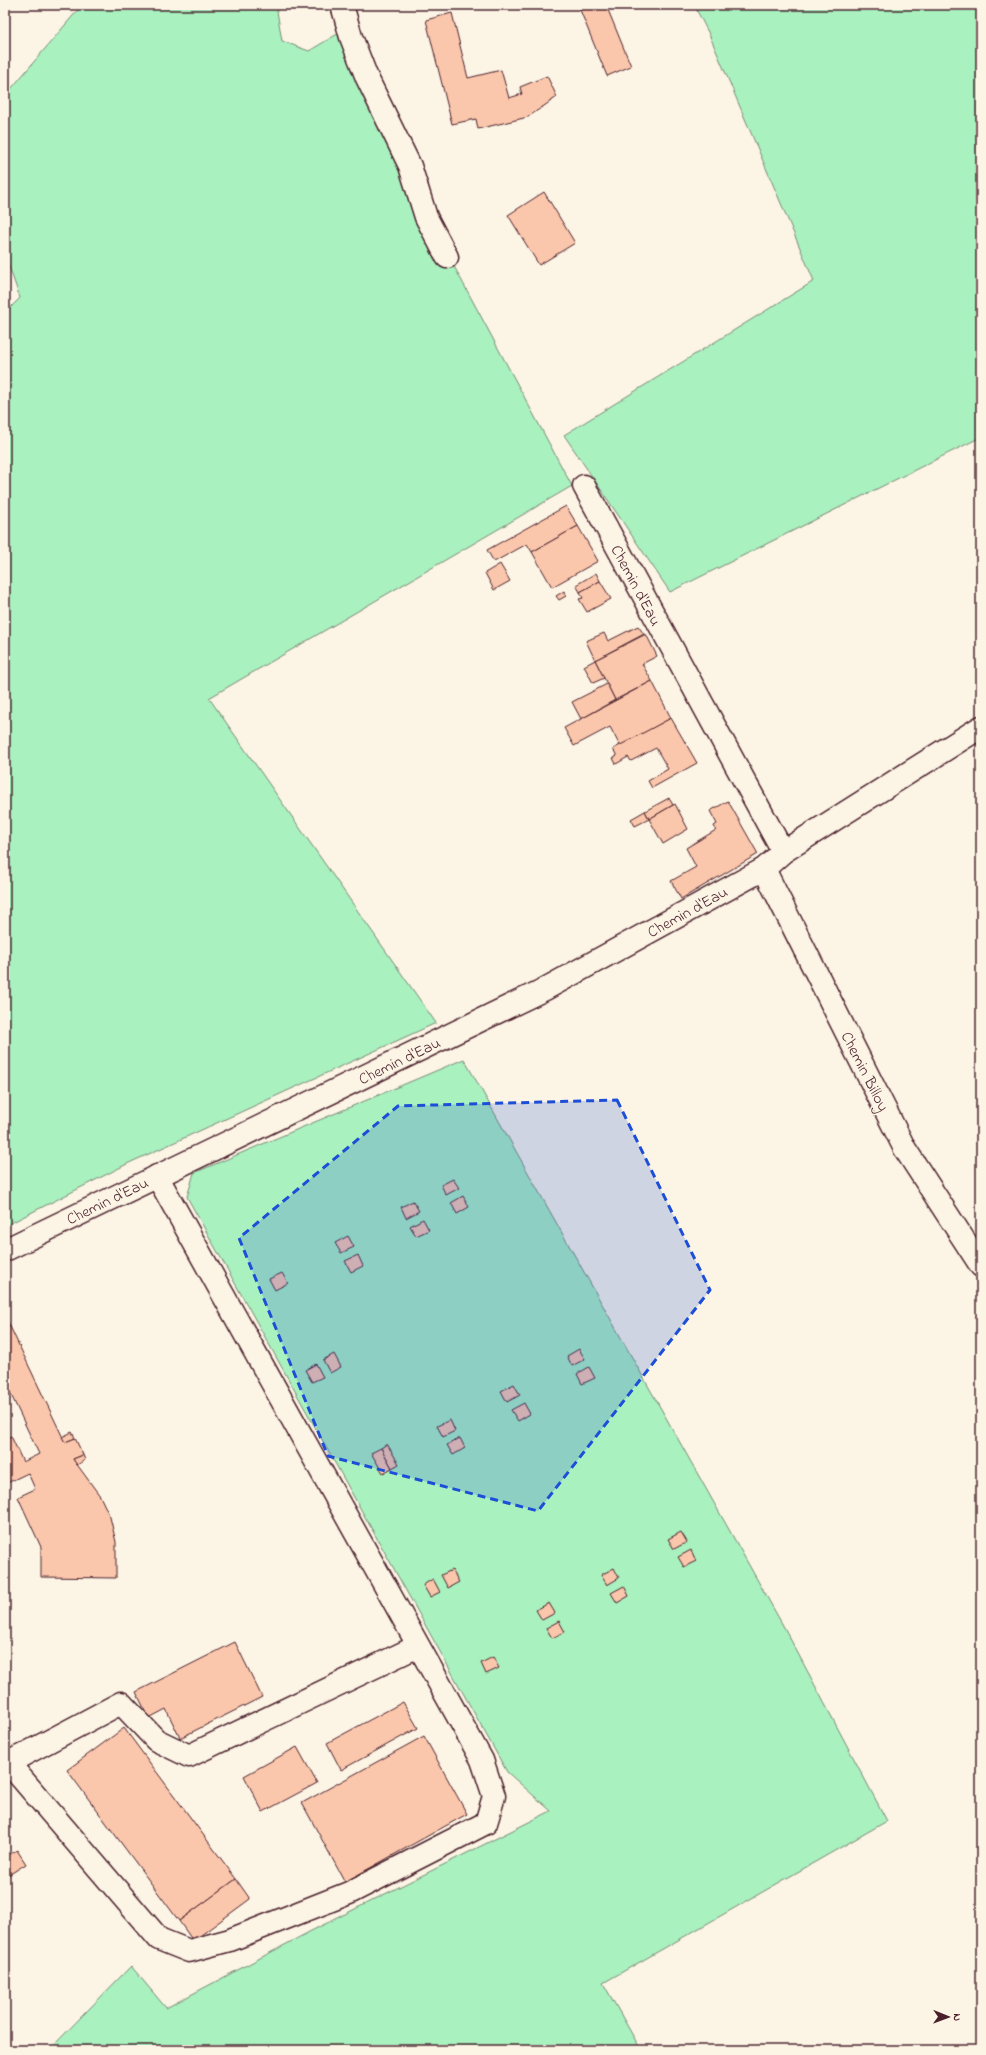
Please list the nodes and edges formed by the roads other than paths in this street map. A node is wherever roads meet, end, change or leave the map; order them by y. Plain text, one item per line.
1 (342, 5) edge
2 (447, 257) dead end
3 (584, 486) dead end
4 (981, 727) edge
5 (783, 852) junction
6 (764, 869) junction
7 (157, 1176) junction
8 (5, 1250) edge
9 (981, 1266) edge
10 (418, 1646) junction
11 (7, 1761) edge

1 - 2 street
3 - 5 street, Chemin d'Eau
4 - 5 street, Chemin d'Eau
5 - 6 street, Chemin d'Eau
6 - 7 street, Chemin d'Eau
6 - 9 street, Chemin Billoy
7 - 8 street, Chemin d'Eau
7 - 10 street
10 - 11 street
10 - 11 street

